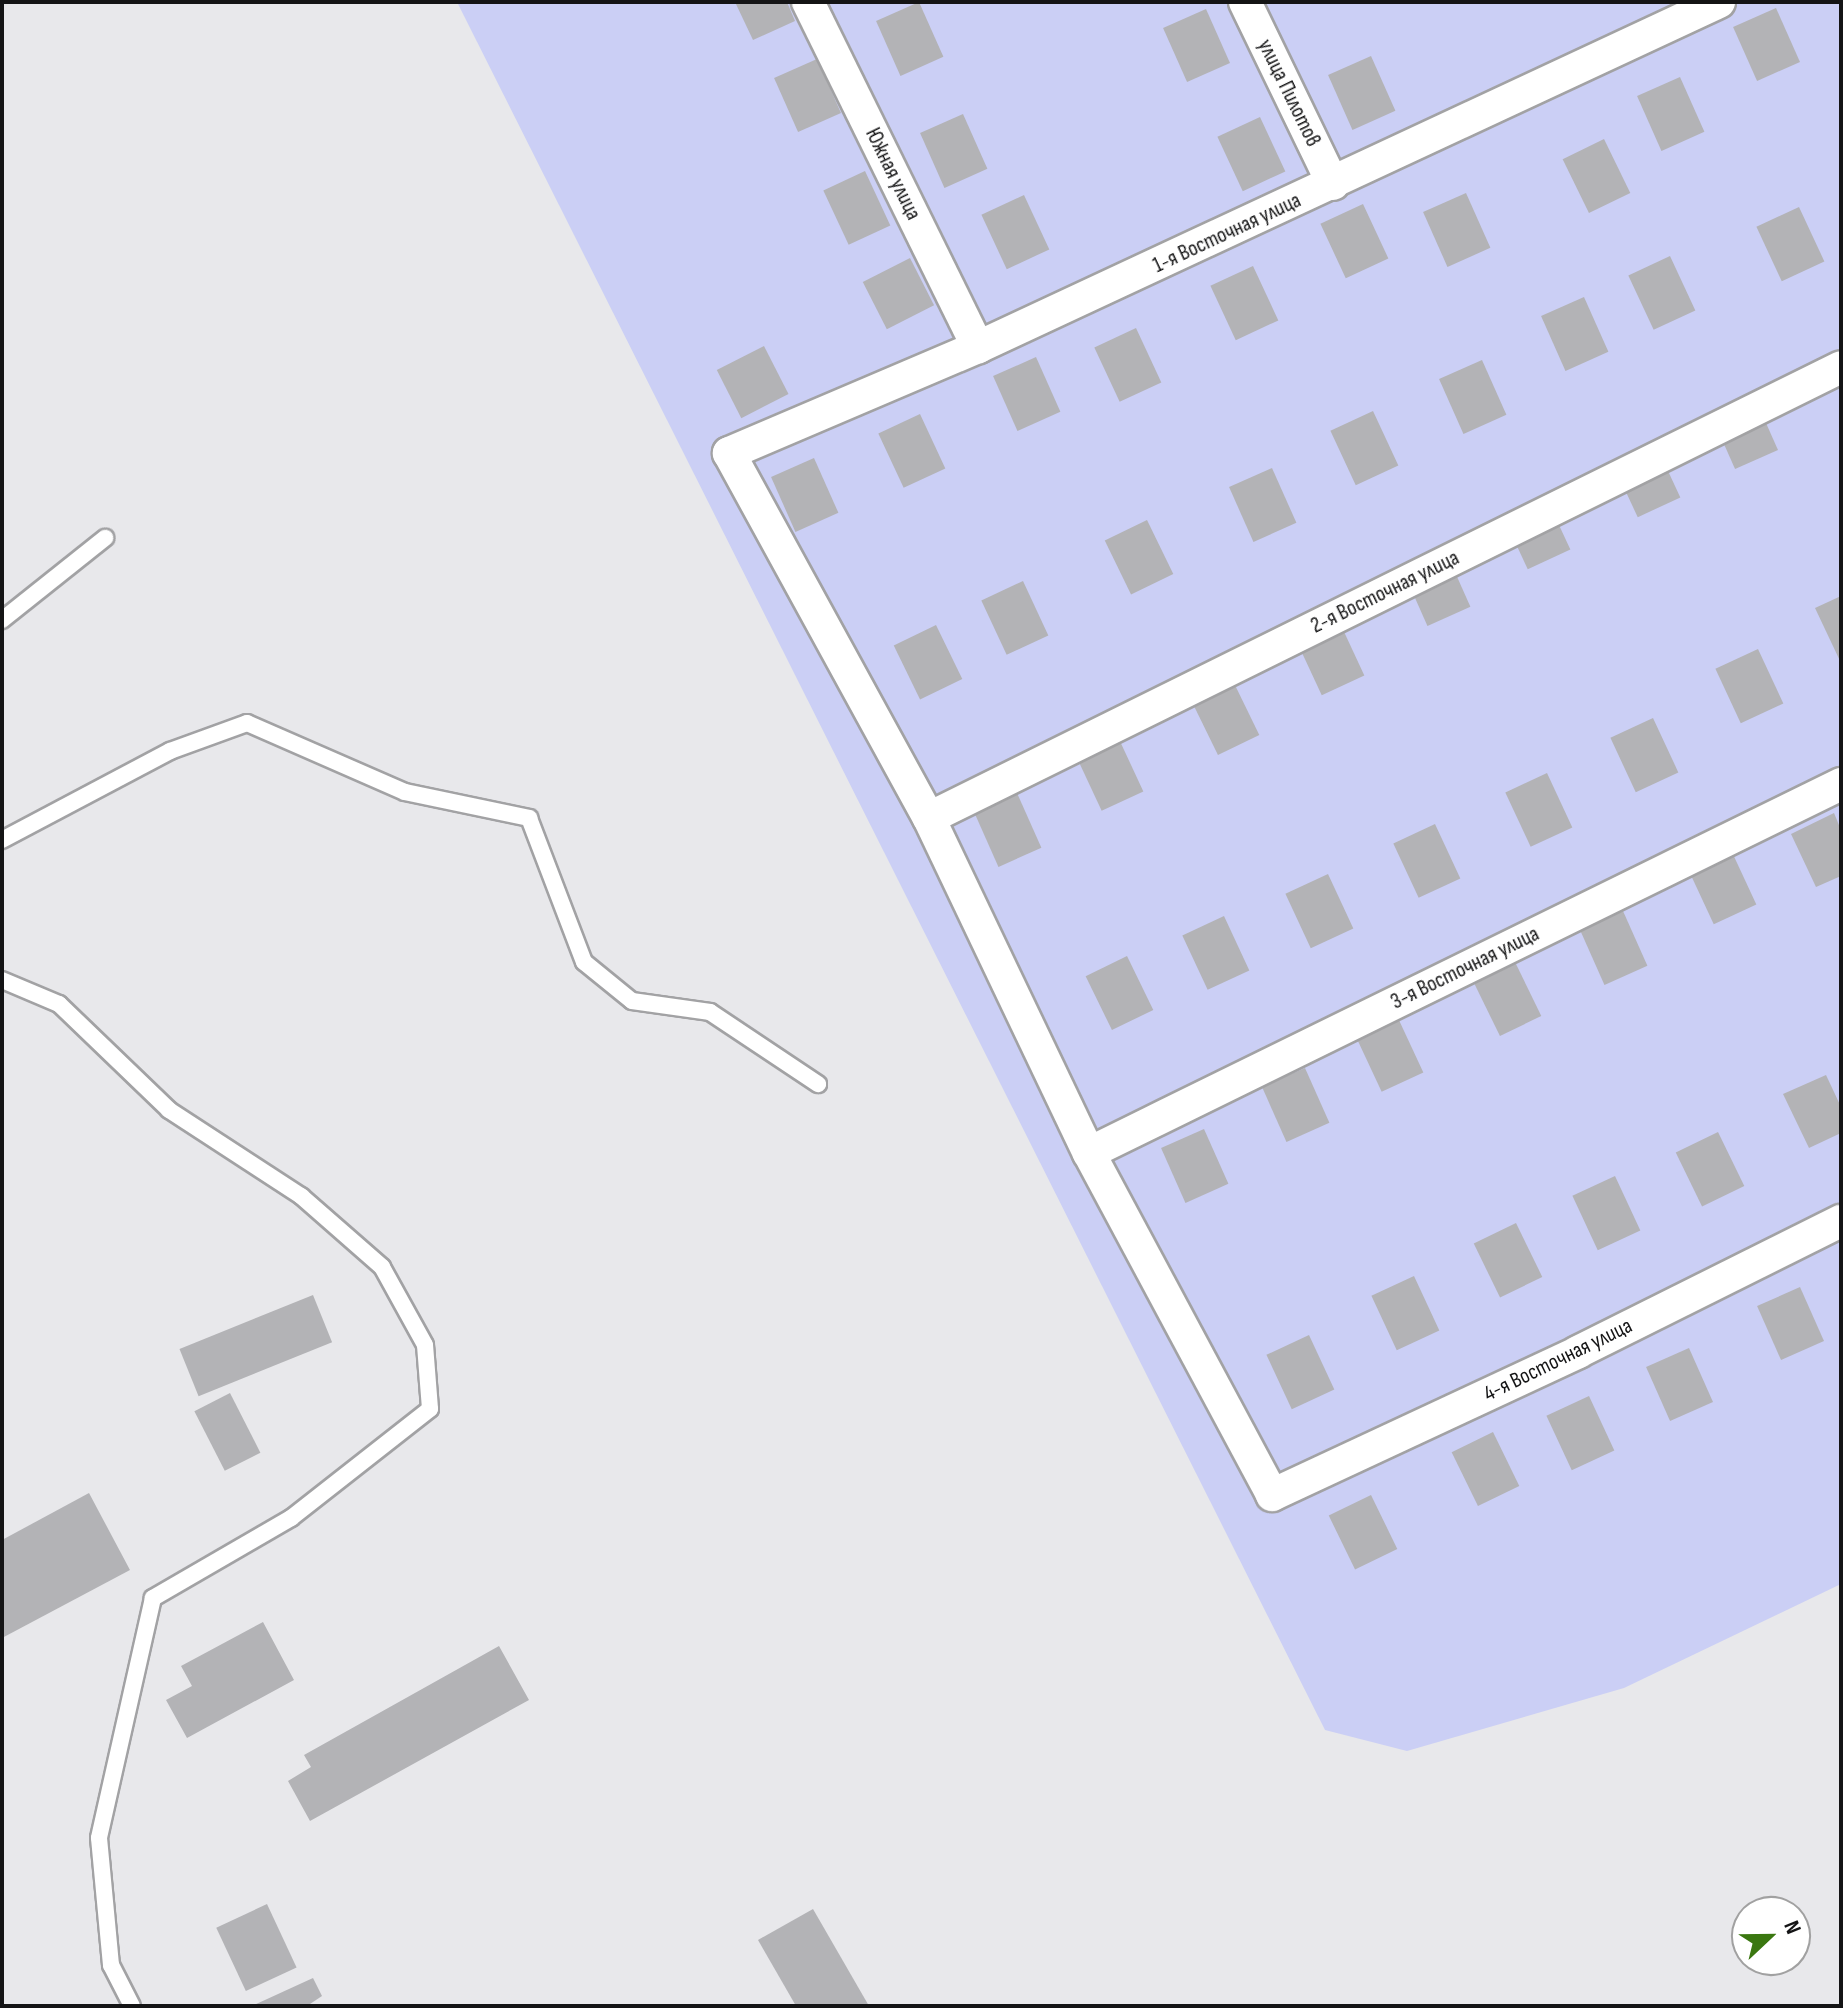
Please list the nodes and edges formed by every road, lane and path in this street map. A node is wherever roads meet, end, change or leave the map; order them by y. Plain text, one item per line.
1 (808, 2) edge
2 (1245, 2) edge
3 (1719, 2) edge
4 (1674, 11) edge
5 (1333, 184) junction
6 (978, 347) junction
7 (1841, 367) edge
8 (105, 538) dead end
9 (2, 620) edge
10 (1841, 784) edge
11 (929, 818) junction
12 (2, 840) edge
13 (2, 980) edge
14 (818, 1084) dead end
15 (1089, 1153) junction
16 (1841, 1221) edge
17 (132, 2006) edge

1 - 6 street, Южная улица
2 - 5 street, улица Пилотов
3 - 4 street, 1-я Восточная улица
4 - 5 street, 1-я Восточная улица
5 - 6 street, 1-я Восточная улица
6 - 11 street, 1-я Восточная улица
7 - 11 street, 2-я Восточная улица
8 - 9 lane
10 - 15 street, 3-я Восточная улица
11 - 15 street
12 - 14 lane
13 - 17 lane
15 - 16 street, 4-я Восточная улица

